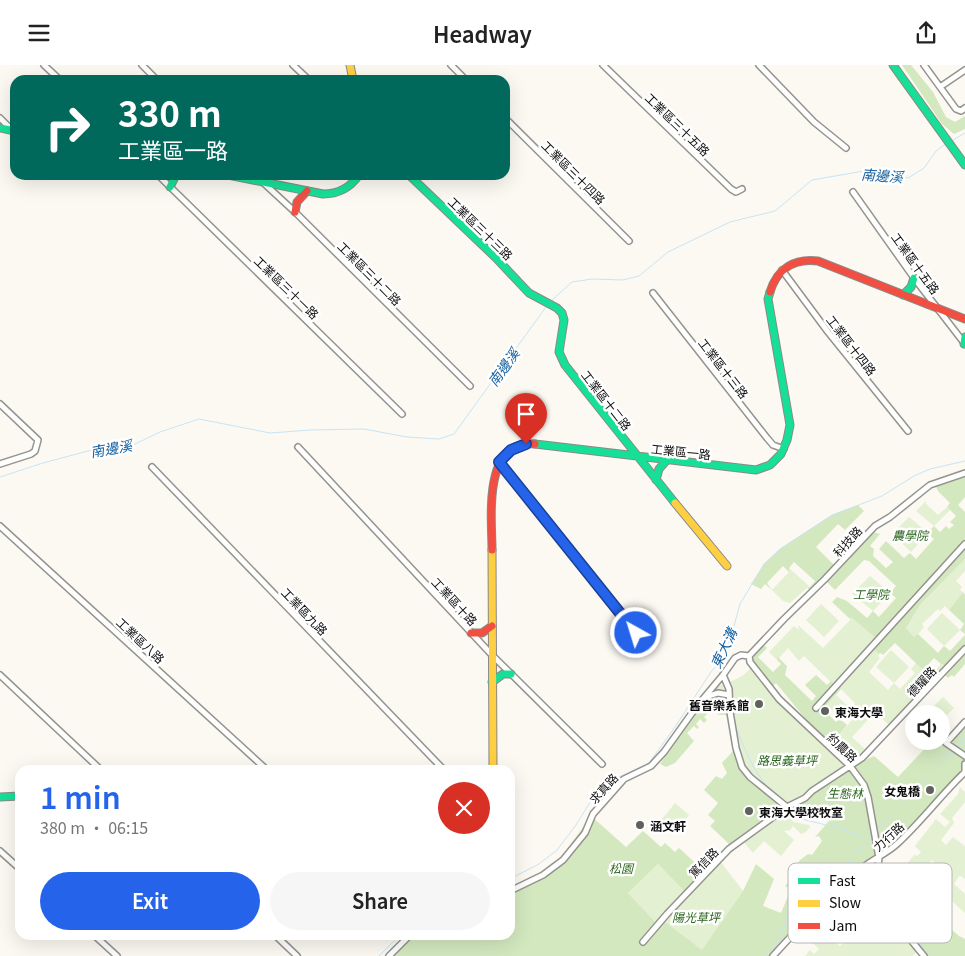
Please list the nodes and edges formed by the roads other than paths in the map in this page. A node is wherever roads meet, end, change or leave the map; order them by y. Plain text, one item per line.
1 (44, 65) edge
2 (142, 65) edge
3 (293, 65) edge
4 (451, 65) edge
5 (603, 65) edge
6 (758, 65) edge
7 (893, 65) edge
8 (924, 65) edge
9 (965, 70) edge
10 (55, 75) edge
11 (153, 75) edge
12 (304, 75) edge
13 (461, 75) edge
14 (940, 87) junction
15 (965, 108) edge
16 (0, 118) edge
17 (510, 123) edge
18 (10, 127) edge
19 (846, 148) dead end
20 (965, 165) edge
21 (163, 180) edge
22 (174, 180) edge
23 (249, 180) edge
24 (259, 180) edge
25 (355, 180) edge
26 (415, 180) edge
27 (262, 183) junction
28 (170, 187) junction
29 (742, 189) dead end
30 (307, 191) junction
31 (853, 192) dead end
32 (294, 212) junction
33 (629, 241) dead end
34 (782, 270) junction
35 (914, 278) junction
36 (653, 293) dead end
37 (903, 295) junction
38 (556, 308) joint
39 (936, 308) junction
40 (965, 319) edge
41 (965, 337) edge
42 (965, 344) edge
43 (470, 386) dead end
44 (0, 404) edge
45 (402, 414) dead end
46 (908, 431) dead end
47 (622, 438) junction
48 (298, 447) dead end
49 (784, 449) junction
50 (616, 453) junction
51 (637, 457) junction
52 (666, 461) junction
53 (499, 462) junction
54 (0, 464) edge
55 (152, 467) dead end
56 (965, 473) edge
57 (656, 480) junction
58 (0, 526) edge
59 (965, 544) edge
60 (726, 566) dead end
61 (492, 626) junction
62 (471, 633) junction
63 (648, 647) dead end
64 (965, 649) edge
65 (492, 655) junction
66 (749, 656) junction
67 (725, 673) junction
68 (511, 674) junction
69 (0, 675) edge
70 (492, 682) junction
71 (729, 695) junction
72 (705, 697) junction
73 (816, 708) dead end
74 (965, 722) edge
75 (965, 756) edge
76 (602, 764) dead end
77 (965, 764) edge
78 (96, 765) edge
79 (262, 765) edge
80 (439, 765) edge
81 (493, 765) edge
82 (848, 767) junction
83 (15, 796) edge
84 (0, 797) edge
85 (784, 805) junction
86 (0, 851) edge
87 (879, 858) junction
88 (868, 863) edge
89 (878, 863) edge
90 (15, 864) edge
91 (515, 889) edge
92 (99, 940) edge
93 (280, 940) edge
94 (405, 940) edge
95 (788, 940) edge
96 (643, 942) dead end
97 (913, 943) edge
98 (117, 956) edge
99 (297, 956) edge
100 (389, 956) edge
101 (772, 956) edge
102 (924, 956) edge

1 - 10 street
2 - 11 street
3 - 12 street
4 - 13 street
5 - 29 street, 工業區三十五路
6 - 19 street
7 - 20 street
8 - 14 street
9 - 14 street
14 - 15 street
16 - 18 street
17 - 33 street, 工業區三十四路
21 - 28 street, 工業區三十一路
22 - 28 street
23 - 27 street
24 - 27 street, 工業區三十二路
25 - 30 street
26 - 38 street, 工業區三十三路
27 - 30 street
27 - 32 street, 工業區三十二路
28 - 45 street, 工業區三十一路
30 - 32 street
31 - 35 street, 工業區十五路
32 - 43 street, 工業區三十二路
34 - 37 street
34 - 46 street, 工業區十四路
34 - 49 street, 工業區一路
35 - 37 street
35 - 39 street, 工業區十五路
36 - 49 street, 工業區十三路
37 - 39 street
38 - 47 street, 工業區十二路
39 - 40 street
39 - 42 street, 工業區十五路
41 - 42 street
44 - 54 street
47 - 50 street
47 - 51 street, 工業區十二路
48 - 62 street, 工業區十路
49 - 52 street, 工業區一路
50 - 51 street, 工業區一路
50 - 53 street, 工業區一路
51 - 52 street, 工業區一路
51 - 57 street, 工業區十二路
52 - 57 street
53 - 61 street
53 - 63 street
55 - 80 street, 工業區九路
56 - 66 street, 科技路
57 - 60 street, 工業區十二路
58 - 79 street, 工業區八路
59 - 73 street
61 - 62 street
61 - 65 street
62 - 65 street, 工業區十路
64 - 82 street, 德耀路
65 - 68 street, 工業區十路
65 - 70 street
66 - 67 street, 求真路
66 - 82 street, 約農路
67 - 71 street
67 - 72 street, 求真路
68 - 70 street
68 - 76 street, 工業區十路
69 - 78 street
70 - 81 street
71 - 72 street
71 - 85 street
72 - 91 street, 求真路
74 - 75 street
77 - 87 street, 力行路
82 - 85 street, 篤信路
82 - 87 street, 約農路
83 - 84 street
85 - 96 street, 篤信路
86 - 90 street
87 - 88 street, 力行路
87 - 89 street
92 - 98 street
93 - 99 street
94 - 100 street
95 - 101 street, 力行路
97 - 102 street

